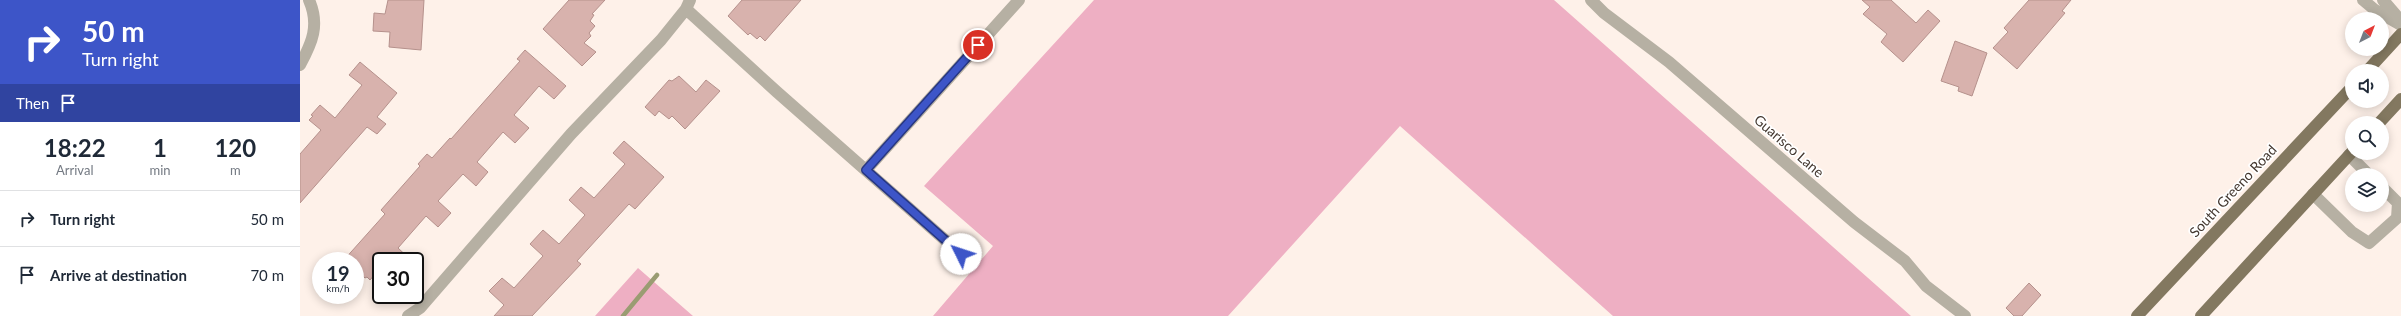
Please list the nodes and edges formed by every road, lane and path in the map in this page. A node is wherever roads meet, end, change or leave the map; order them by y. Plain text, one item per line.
1 (309, 0) edge
2 (1019, 0) edge
3 (1591, 0) edge
4 (2363, 0) edge
5 (2383, 0) edge
6 (688, 4) edge
7 (2401, 21) edge
8 (2401, 25) edge
9 (2401, 34) edge
10 (2373, 64) edge
11 (300, 65) edge
12 (2345, 93) edge
13 (2401, 99) edge
14 (2385, 116) edge
15 (2345, 160) edge
16 (2356, 160) edge
17 (2363, 168) edge
18 (866, 170) junction
19 (2313, 194) junction
20 (2389, 195) edge
21 (961, 254) dead end
22 (408, 316) edge
23 (1965, 316) edge
24 (2136, 316) edge
25 (2201, 316) edge

1 - 11 street
2 - 18 street
3 - 23 street, Guarisco Lane
4 - 8 street
5 - 7 street
6 - 18 street
6 - 22 street
9 - 10 main road
12 - 24 main road, South Greeno Road
13 - 14 main road
15 - 19 main road
16 - 17 street
18 - 21 street
19 - 20 street
19 - 25 main road

